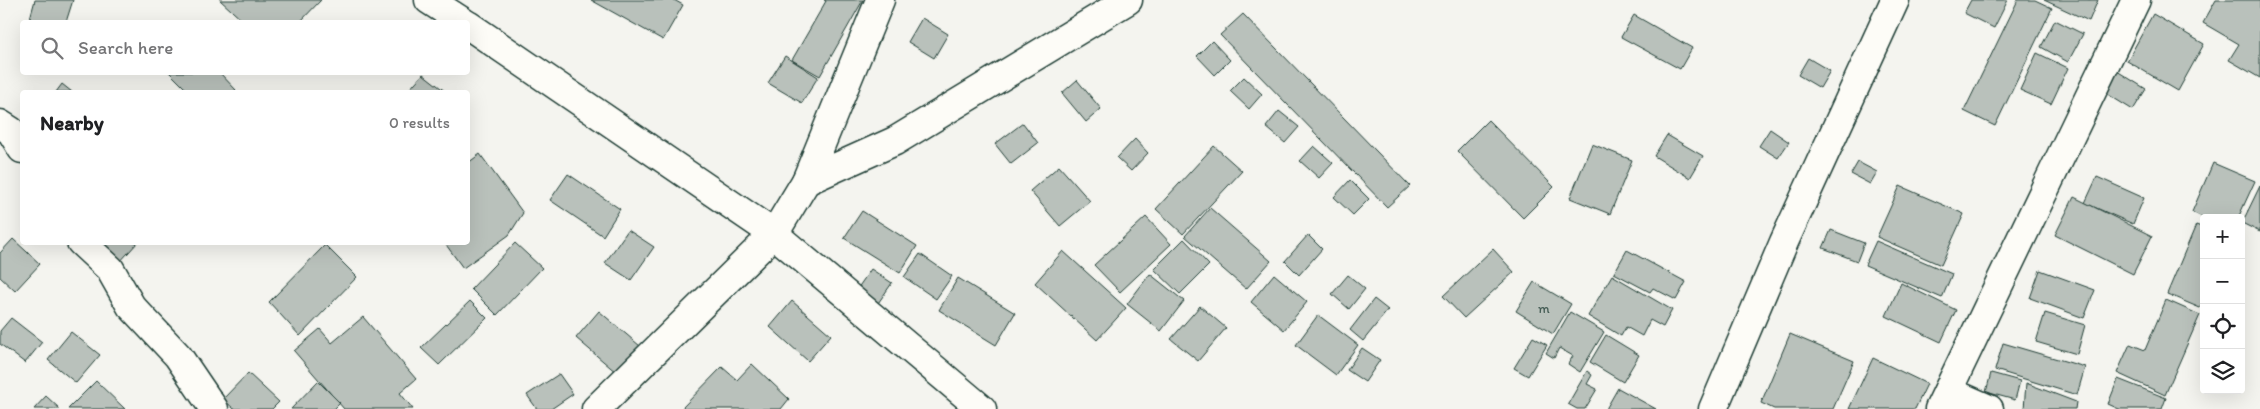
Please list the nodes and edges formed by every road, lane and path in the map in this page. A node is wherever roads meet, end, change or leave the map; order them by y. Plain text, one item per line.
1 (429, 0) edge
2 (880, 0) edge
3 (1128, 0) edge
4 (1895, 0) edge
5 (2136, 0) edge
6 (460, 20) edge
7 (470, 26) edge
8 (0, 124) edge
9 (20, 146) edge
10 (806, 181) junction
11 (774, 234) junction
12 (84, 245) edge
13 (1943, 400) edge
14 (214, 409) edge
15 (596, 409) edge
16 (982, 409) edge
17 (1713, 409) edge
18 (1989, 409) edge

1 - 6 street
2 - 10 street
3 - 10 street
4 - 17 street
5 - 13 street
7 - 11 street
8 - 9 street
10 - 11 street
11 - 15 street
11 - 16 street
12 - 14 street
13 - 18 street

